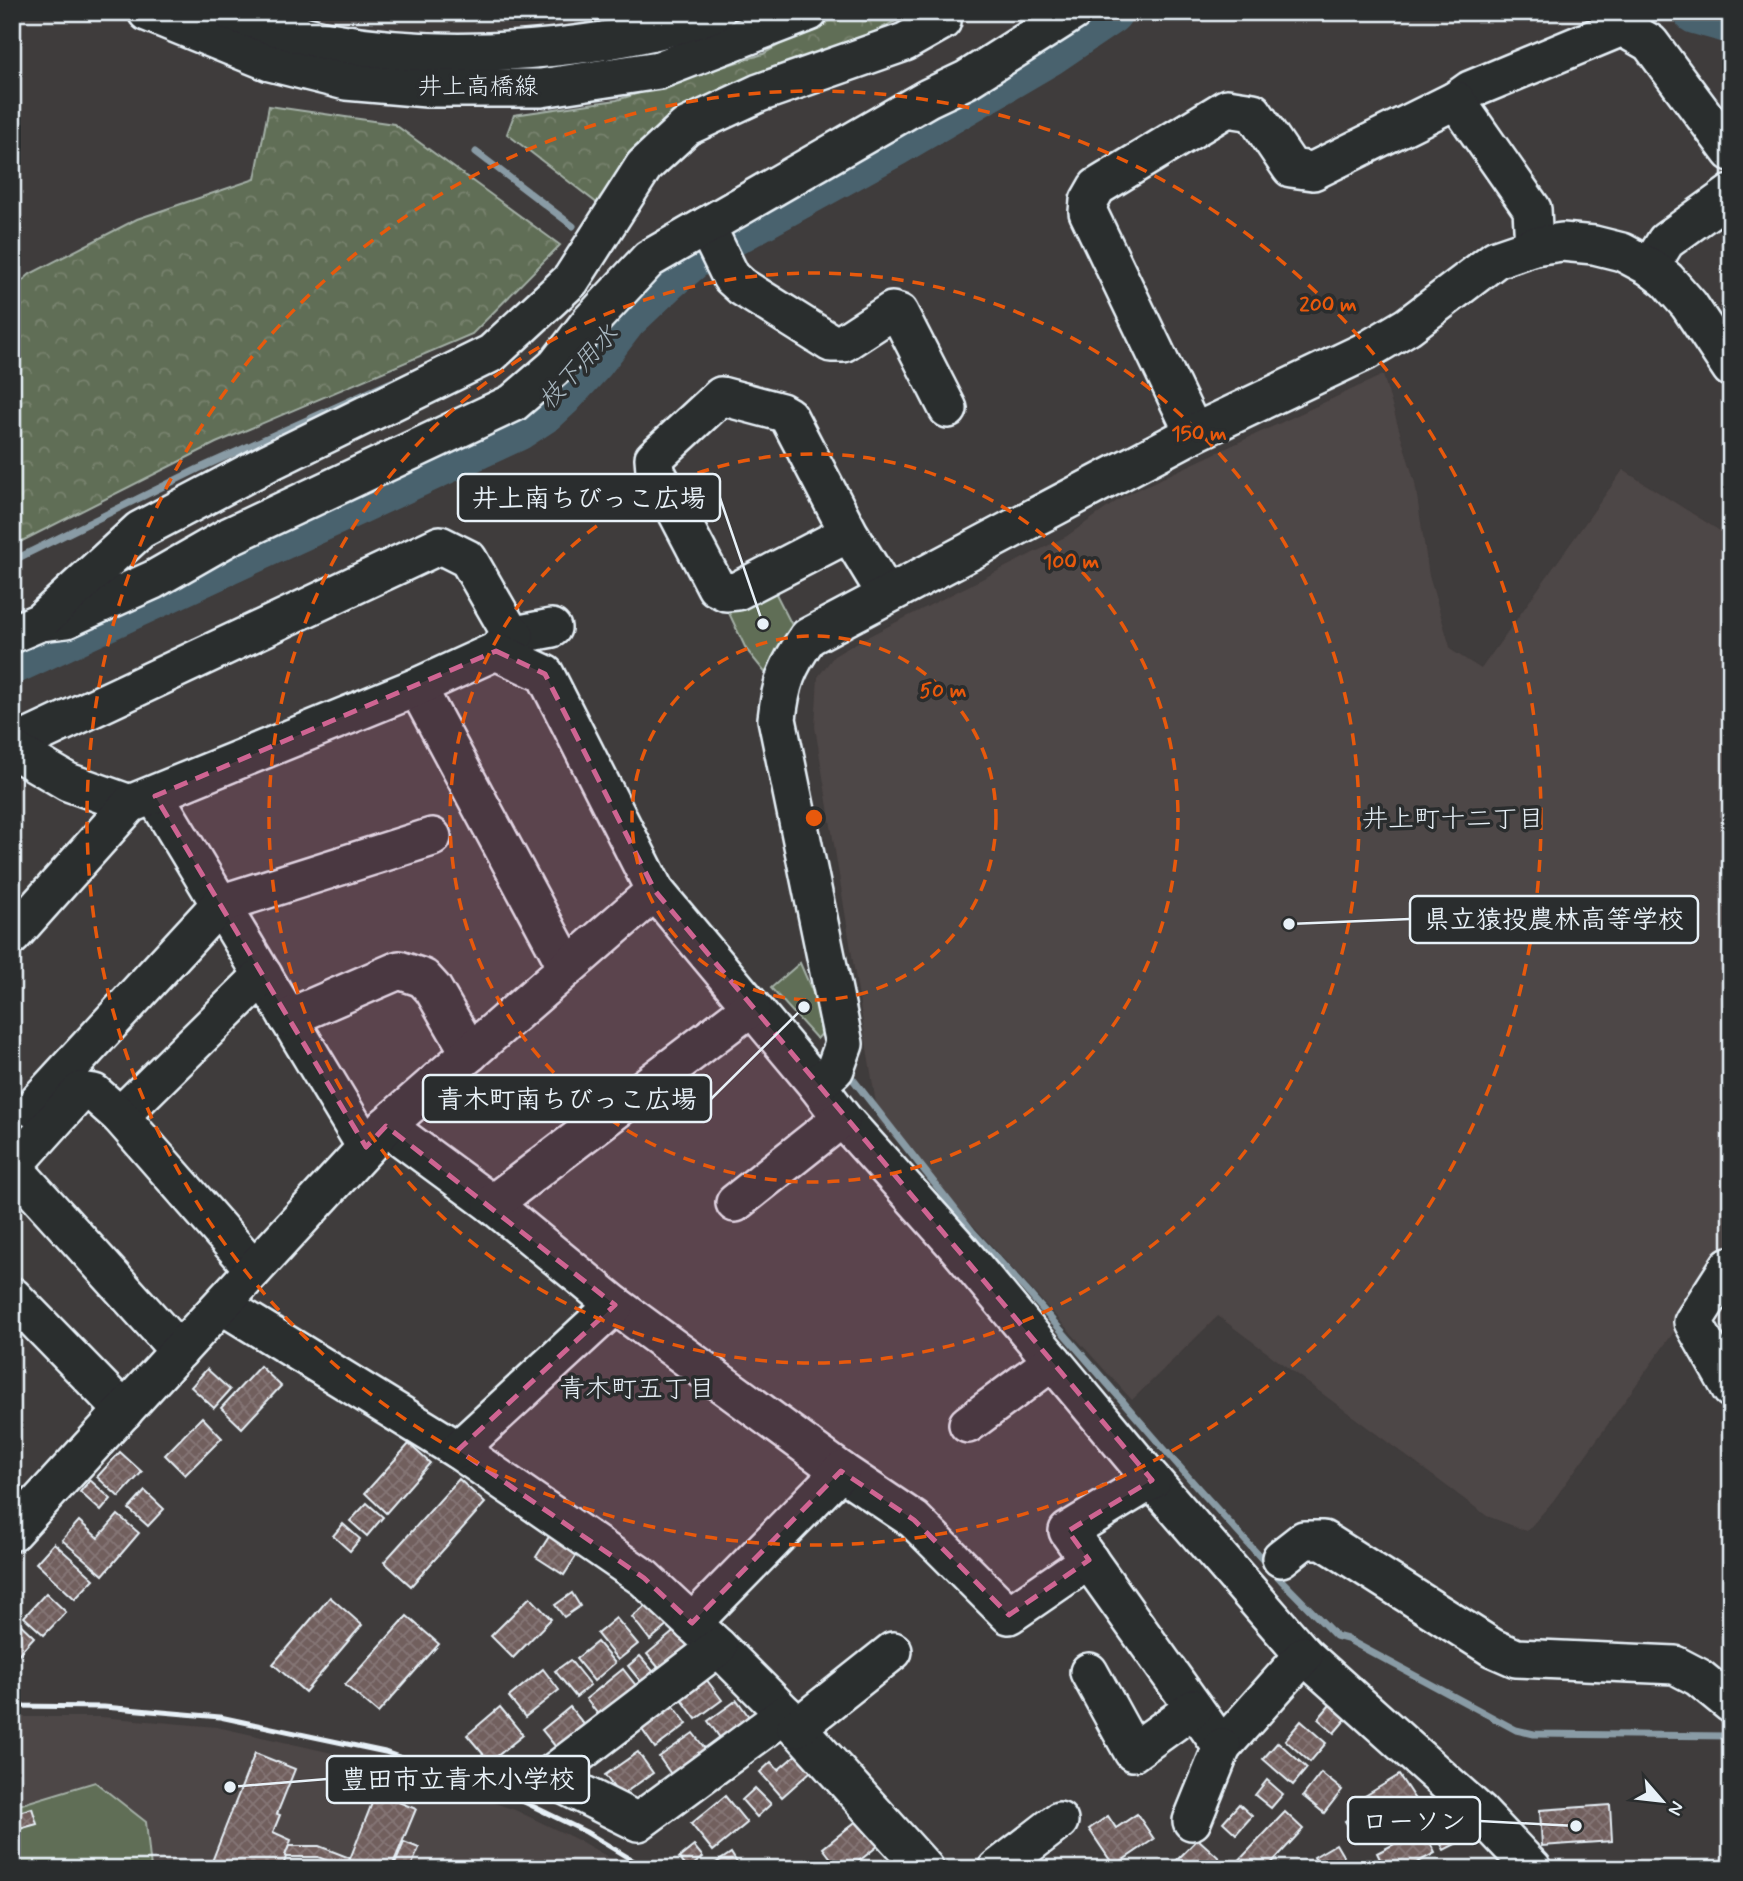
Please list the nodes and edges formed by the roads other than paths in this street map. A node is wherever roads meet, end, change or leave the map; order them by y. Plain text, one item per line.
1 (147, 12) edge
2 (231, 12) edge
3 (716, 12) edge
4 (809, 12) edge
5 (937, 12) edge
6 (1073, 12) edge
7 (1456, 100) junction
8 (1731, 152) edge
9 (1731, 194) edge
10 (711, 236) junction
11 (1534, 246) junction
12 (1650, 267) junction
13 (1731, 368) edge
14 (948, 409) dead end
15 (1194, 433) junction
16 (849, 533) junction
17 (886, 594) junction
18 (26, 628) edge
19 (552, 628) dead end
20 (506, 643) junction
21 (417, 687) junction
22 (12, 747) edge
23 (142, 800) junction
24 (432, 837) dead end
25 (655, 891) junction
26 (220, 904) junction
27 (12, 936) edge
28 (568, 967) junction
29 (263, 975) junction
30 (751, 1007) junction
31 (288, 1018) junction
32 (470, 1053) junction
33 (817, 1085) junction
34 (120, 1116) junction
35 (842, 1118) junction
36 (12, 1129) edge
37 (376, 1137) junction
38 (735, 1203) dead end
39 (492, 1204) junction
40 (1731, 1267) edge
41 (254, 1269) junction
42 (12, 1296) edge
43 (222, 1305) junction
44 (615, 1305) junction
45 (178, 1351) junction
46 (1053, 1361) junction
47 (1731, 1389) edge
48 (124, 1411) junction
49 (968, 1424) dead end
50 (458, 1450) junction
51 (841, 1471) junction
52 (1152, 1480) junction
53 (12, 1532) edge
54 (1089, 1560) junction
55 (1261, 1573) junction
56 (705, 1635) junction
57 (893, 1651) dead end
58 (1304, 1656) junction
59 (1089, 1672) dead end
60 (1731, 1704) edge
61 (1194, 1707) junction
62 (791, 1721) junction
63 (1222, 1747) junction
64 (1059, 1821) dead end
65 (1192, 1821) dead end
66 (925, 1869) edge
67 (997, 1869) edge
68 (1533, 1869) edge

1 - 4 street, 井上高橋線
2 - 3 street, 井上高橋線
5 - 18 street
6 - 10 street
7 - 8 street
7 - 11 street
7 - 15 street
9 - 12 street
10 - 14 street
10 - 18 street
11 - 12 street
11 - 15 street
12 - 13 street
15 - 17 street
16 - 16 street
16 - 17 street
17 - 33 street
19 - 20 street
20 - 21 street
20 - 22 street
20 - 25 street
21 - 23 street
21 - 28 street
22 - 23 street
23 - 26 street
23 - 27 street
24 - 26 street
25 - 28 street
25 - 30 street
26 - 29 street
26 - 36 street
28 - 32 street
29 - 31 street
29 - 34 street
30 - 33 street
30 - 39 street
31 - 32 street
31 - 37 street
32 - 37 street
33 - 35 street
34 - 41 street
34 - 45 street
35 - 38 street
35 - 46 street
37 - 39 street
37 - 41 street
39 - 44 street
40 - 47 street
41 - 43 street
42 - 48 street
43 - 45 street
43 - 50 street
44 - 50 street
44 - 51 street
45 - 48 street
46 - 49 street
46 - 52 street
48 - 53 street
50 - 56 street
51 - 54 street
51 - 56 street
52 - 54 street
52 - 55 street
54 - 61 street
55 - 58 street
55 - 60 street
56 - 62 street
56 - 62 street
57 - 62 street
58 - 63 street
58 - 68 street
59 - 61 street
61 - 63 street
62 - 66 street
63 - 65 street
64 - 67 street

